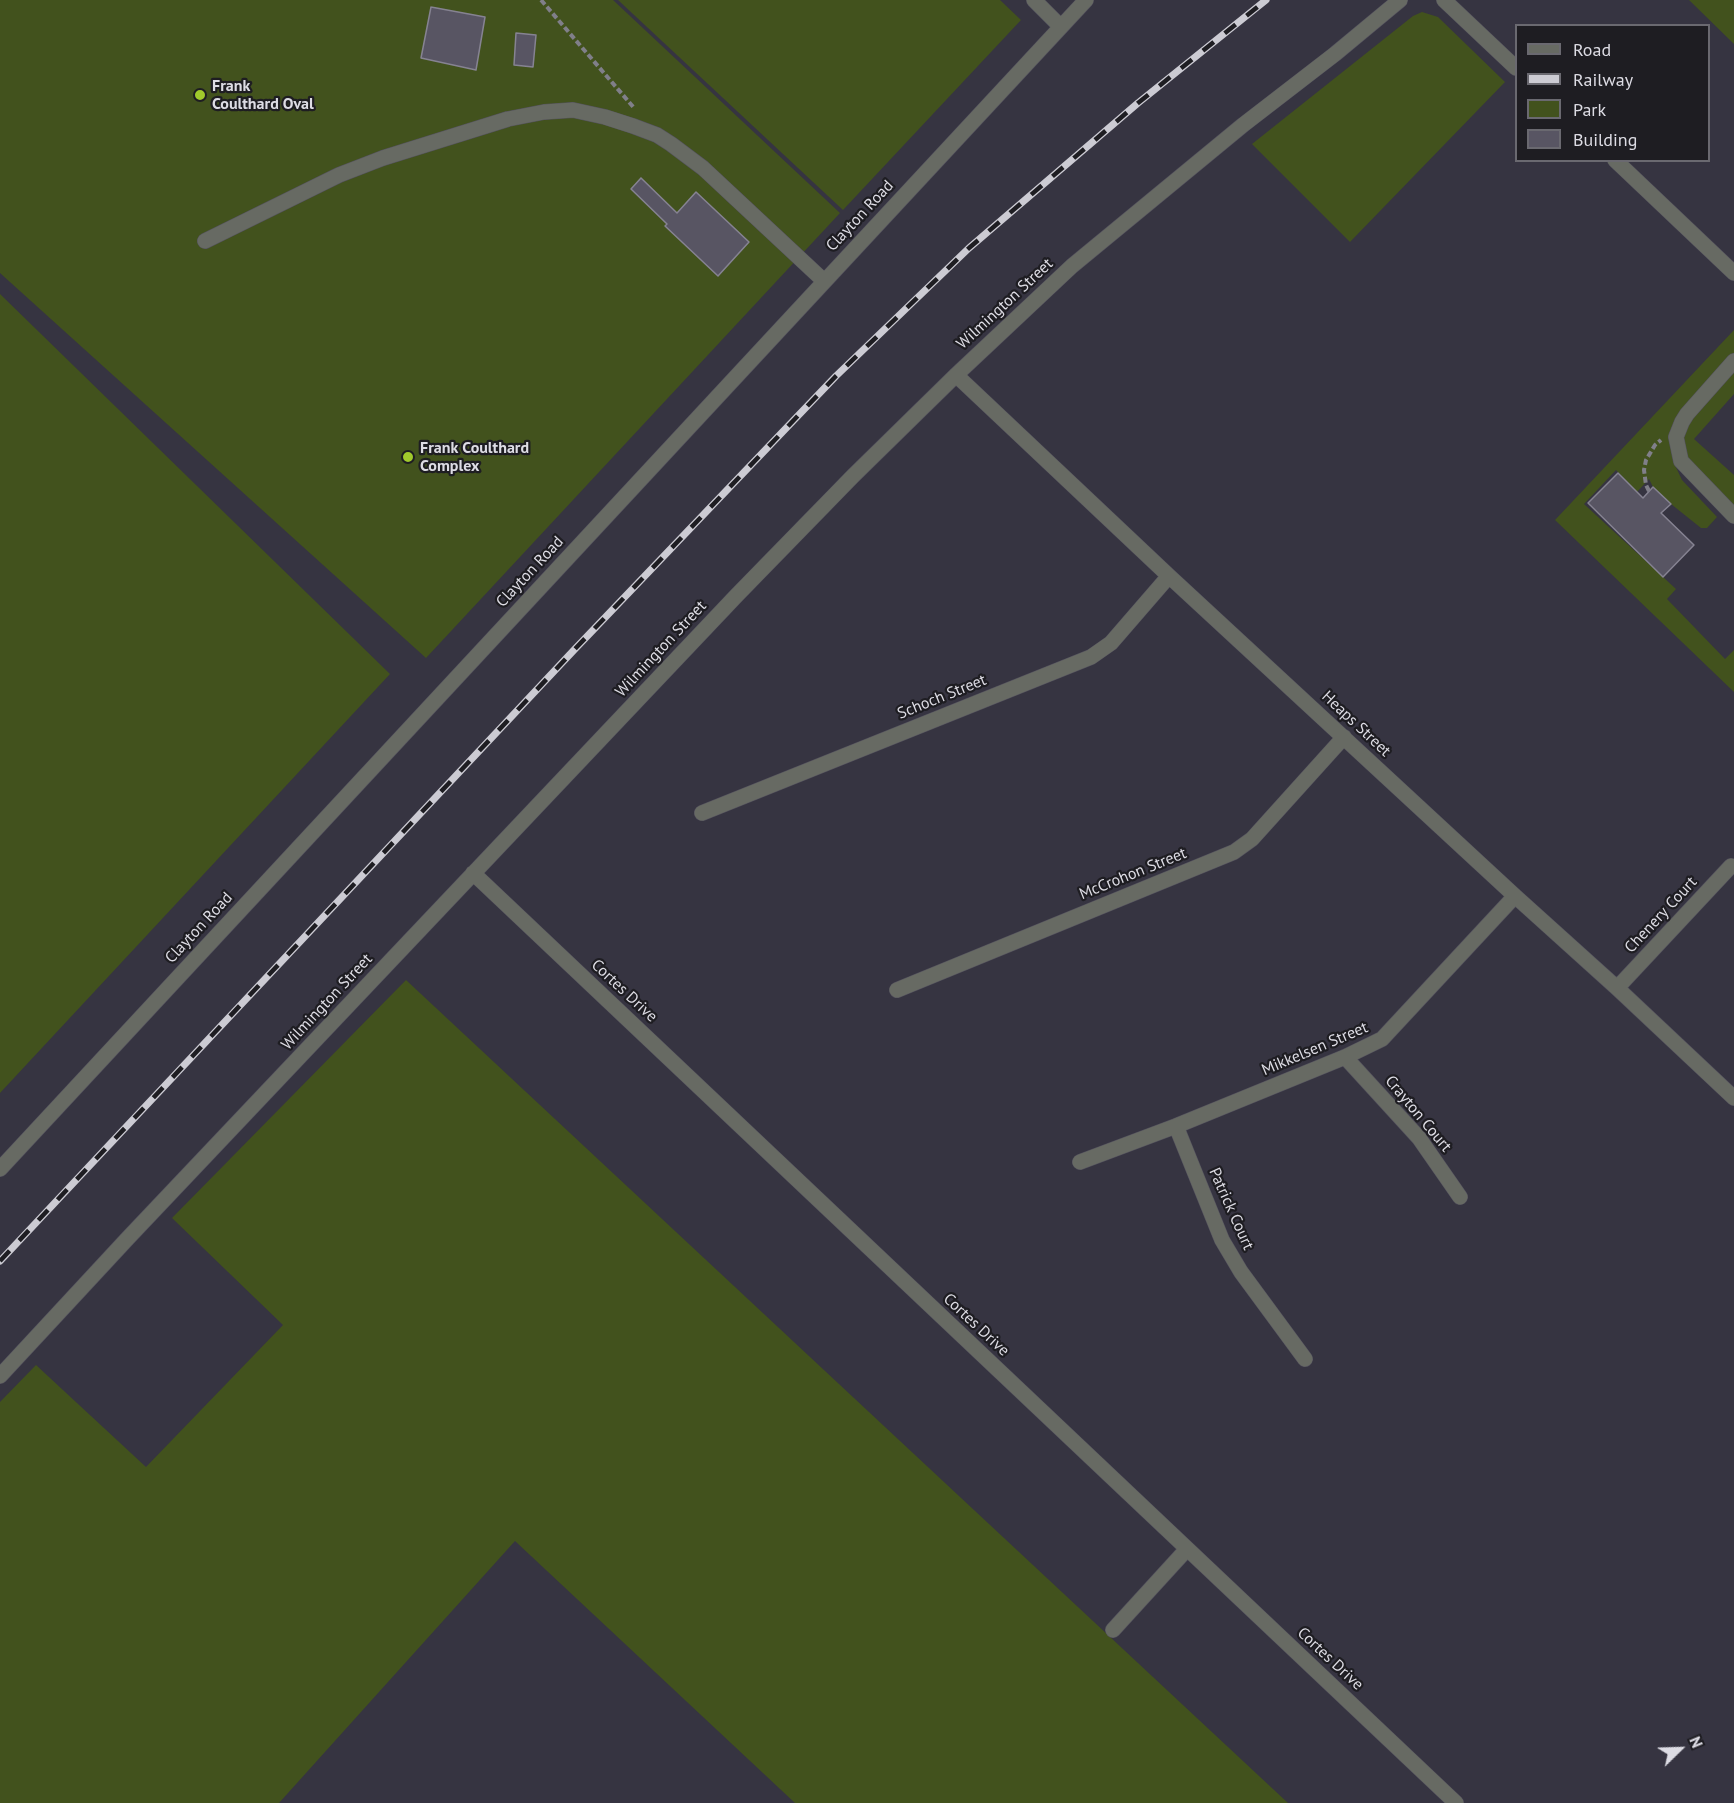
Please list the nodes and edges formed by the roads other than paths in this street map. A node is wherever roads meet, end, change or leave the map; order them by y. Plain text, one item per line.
1 (1034, 0) edge
2 (1086, 0) edge
3 (1400, 0) edge
4 (1444, 0) edge
5 (1062, 27) junction
6 (1515, 67) edge
7 (1617, 162) edge
8 (205, 241) dead end
9 (1734, 273) edge
10 (824, 281) junction
11 (1734, 361) edge
12 (956, 375) junction
13 (1734, 516) edge
14 (1169, 576) junction
15 (1344, 737) junction
16 (702, 813) dead end
17 (1731, 866) dead end
18 (473, 873) junction
19 (1515, 896) junction
20 (1617, 988) junction
21 (897, 990) dead end
22 (1345, 1057) junction
23 (1734, 1098) edge
24 (1176, 1126) junction
25 (1080, 1162) dead end
26 (0, 1169) edge
27 (1460, 1197) dead end
28 (1305, 1359) dead end
29 (0, 1376) edge
30 (1187, 1549) junction
31 (1113, 1630) dead end
32 (1456, 1803) edge

1 - 5 street
2 - 5 street, Clayton Road
3 - 12 street, Wilmington Street
4 - 6 street
5 - 10 street, Clayton Road
7 - 9 street
8 - 10 street
10 - 26 street, Clayton Road
11 - 13 street
12 - 14 street, Heaps Street
12 - 18 street, Wilmington Street
14 - 15 street, Heaps Street
14 - 16 street, Schoch Street
15 - 19 street, Heaps Street
15 - 21 street, McCrohon Street
17 - 20 street, Chenery Court
18 - 29 street, Wilmington Street
18 - 30 street, Cortes Drive
19 - 20 street, Heaps Street
19 - 22 street, Mikkelsen Street
20 - 23 street, Heaps Street
22 - 24 street, Mikkelsen Street
22 - 27 street, Crayton Court
24 - 25 street, Mikkelsen Street
24 - 28 street, Patrick Court
30 - 31 street
30 - 32 street, Cortes Drive

